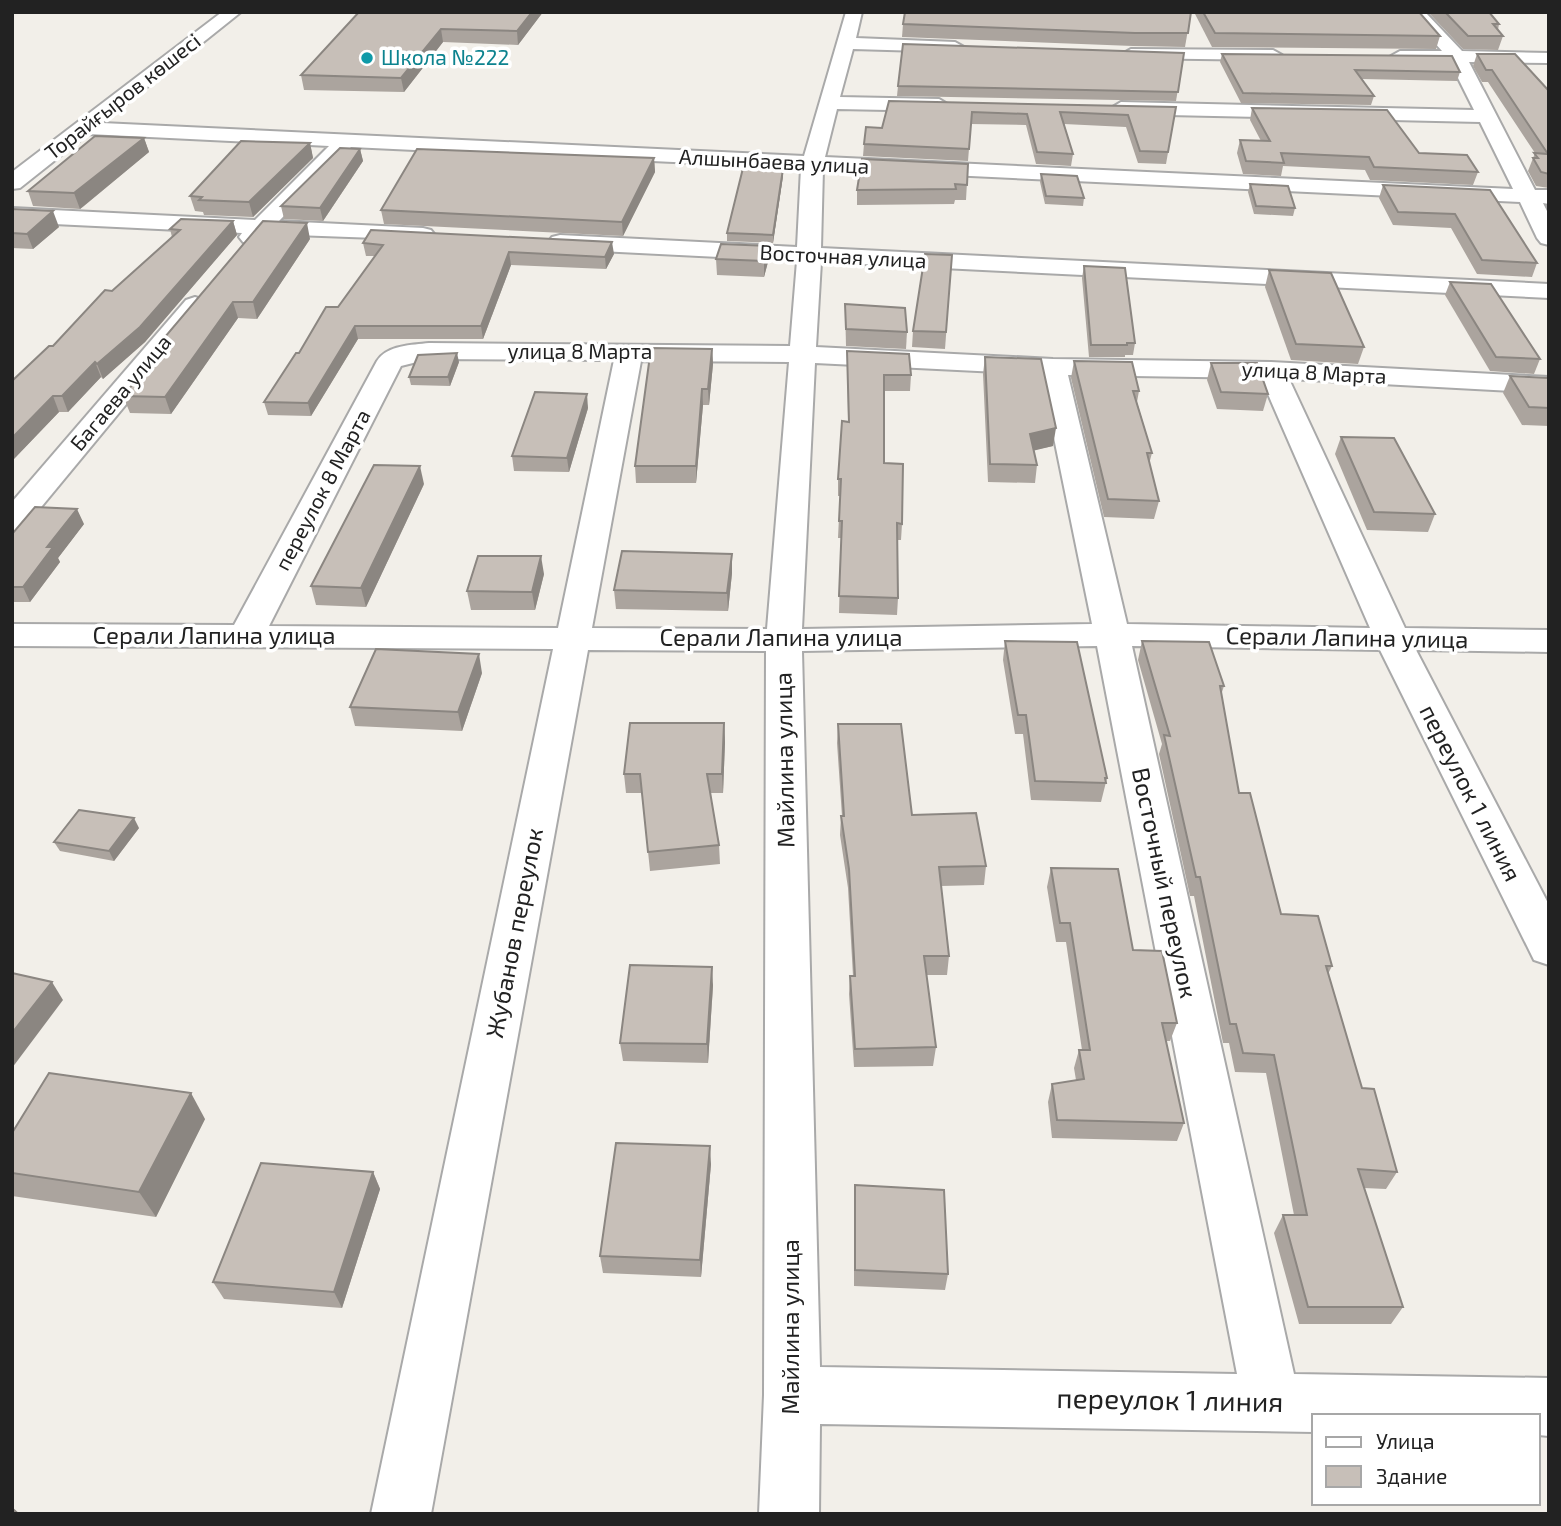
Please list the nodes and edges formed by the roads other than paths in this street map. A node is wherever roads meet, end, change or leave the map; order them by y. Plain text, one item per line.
1 (233, 12) edge
2 (1412, 15) edge
3 (850, 28) edge
4 (969, 48) edge
5 (1106, 53) edge
6 (1295, 55) edge
7 (1376, 56) edge
8 (1457, 57) junction
9 (1549, 58) edge
10 (829, 103) junction
11 (952, 105) edge
12 (1103, 108) edge
13 (1487, 116) junction
14 (83, 128) junction
15 (345, 141) junction
16 (812, 164) junction
17 (12, 183) edge
18 (1527, 196) junction
19 (1549, 197) edge
20 (12, 215) edge
21 (261, 226) junction
22 (453, 236) edge
23 (1549, 239) edge
24 (535, 241) edge
25 (809, 256) junction
26 (234, 258) edge
27 (207, 290) edge
28 (1549, 291) edge
29 (629, 352) junction
30 (408, 353) joint
31 (803, 354) junction
32 (1053, 367) junction
33 (1271, 370) junction
34 (1549, 385) edge
35 (12, 523) edge
36 (12, 635) edge
37 (1112, 635) junction
38 (246, 636) junction
39 (572, 638) junction
40 (1392, 638) junction
41 (784, 640) junction
42 (1549, 641) edge
43 (1549, 948) edge
44 (792, 1395) junction
45 (1271, 1401) junction
46 (1549, 1407) edge
47 (401, 1514) edge
48 (789, 1514) edge

1 - 14 street, Торайғыров көшесі
2 - 8 street
3 - 4 street
3 - 10 street, Майлина улица
5 - 6 street
7 - 8 street
8 - 9 street
8 - 13 street
10 - 11 street
10 - 16 street, Майлина улица
12 - 13 street
13 - 18 street
14 - 15 street, Алшынбаева улица
14 - 17 street, Торайғыров көшесі
15 - 16 street, Алшынбаева улица
15 - 21 street
16 - 18 street, Алшынбаева улица
16 - 25 street, Майлина улица
18 - 19 street, Алшынбаева улица
18 - 23 street
20 - 21 street
21 - 22 street
21 - 26 street
24 - 25 street, Восточная улица
25 - 28 street, Восточная улица
25 - 31 street, Майлина улица
27 - 35 street, Багаева улица
29 - 30 street, улица 8 Марта
29 - 31 street, улица 8 Марта
29 - 39 street, Жубанов переулок
30 - 38 street, переулок 8 Марта
31 - 32 street, улица 8 Марта
31 - 41 street, Майлина улица
32 - 33 street, улица 8 Марта
32 - 37 street, Восточный переулок
33 - 34 street, улица 8 Марта
33 - 40 street, переулок 1 линия
36 - 38 street, Серали Лапина улица
37 - 40 street, Серали Лапина улица
37 - 41 street, Серали Лапина улица
37 - 45 street, Восточный переулок
38 - 39 street, Серали Лапина улица
39 - 41 street, Серали Лапина улица
39 - 47 street, Жубанов переулок
40 - 42 street, Серали Лапина улица
40 - 43 street, переулок 1 линия
41 - 44 street, Майлина улица
44 - 45 street, переулок 1 линия
44 - 48 street, Майлина улица
45 - 46 street, переулок 1 линия

